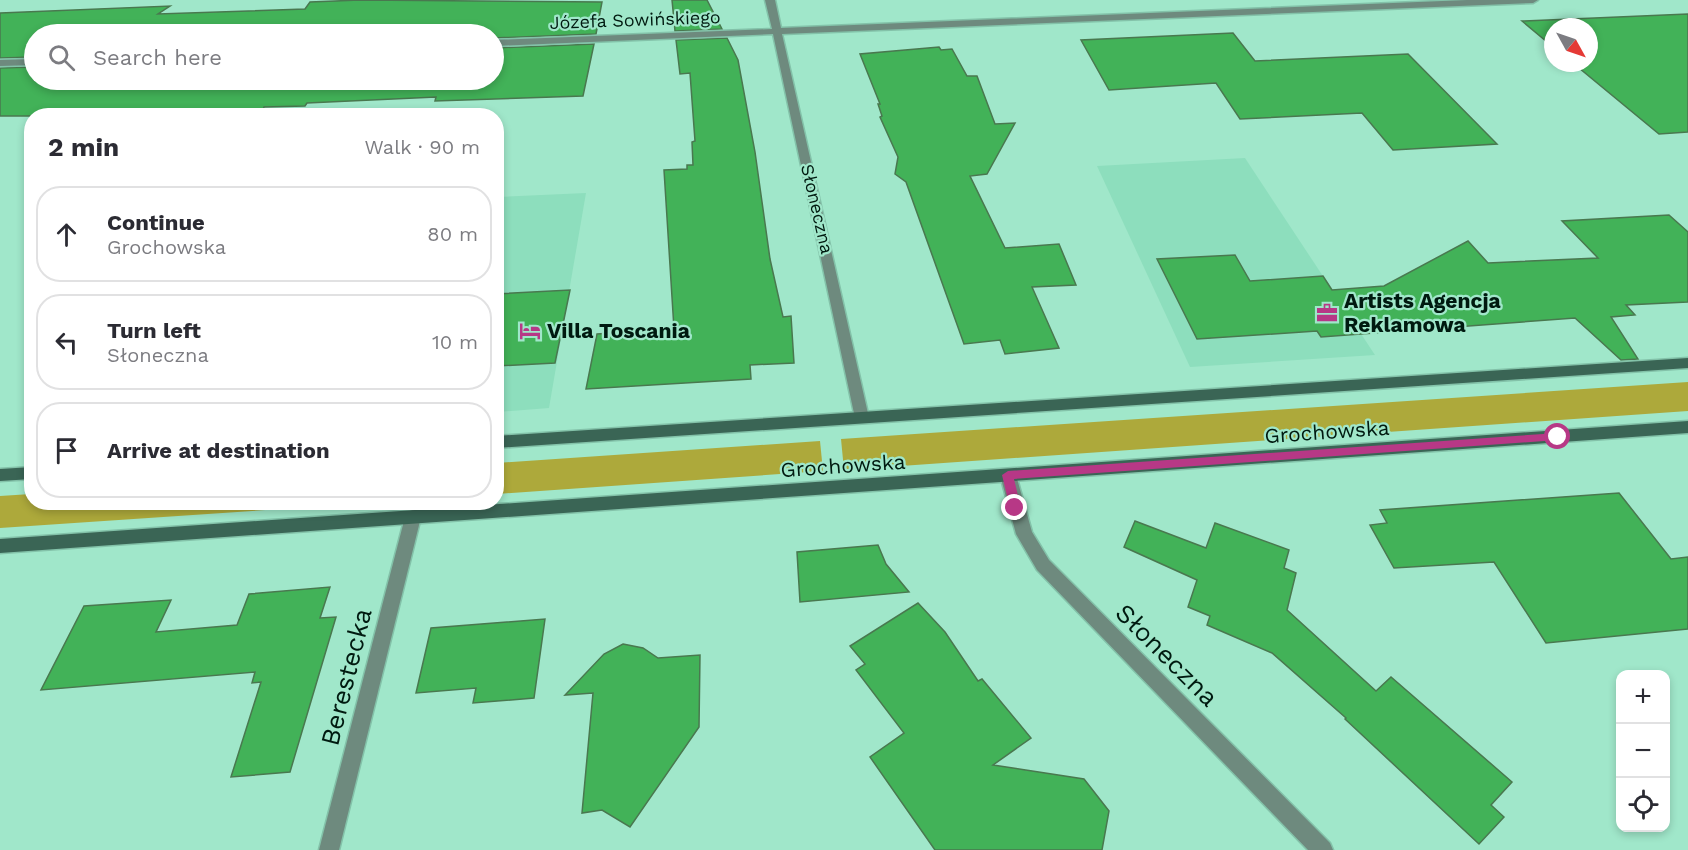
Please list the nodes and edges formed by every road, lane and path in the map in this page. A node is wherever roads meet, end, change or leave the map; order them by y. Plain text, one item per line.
1 (770, 0) edge
2 (1533, 0) edge
3 (777, 30) junction
4 (504, 43) edge
5 (24, 62) edge
6 (0, 63) edge
7 (1688, 363) edge
8 (862, 418) junction
9 (1688, 427) edge
10 (504, 441) edge
11 (24, 474) edge
12 (0, 475) edge
13 (1008, 475) junction
14 (413, 517) junction
15 (0, 546) edge
16 (329, 850) edge
17 (1323, 850) edge

1 - 3 street, Słoneczna
2 - 3 street, Józefa Sowińskiego
3 - 4 street, Józefa Sowińskiego
3 - 8 street, Słoneczna
5 - 6 street
7 - 8 street
8 - 10 street
9 - 13 street, Grochowska
11 - 12 street
13 - 14 street, Grochowska
13 - 17 street, Słoneczna
14 - 15 street, Grochowska
14 - 16 street, Berestecka

